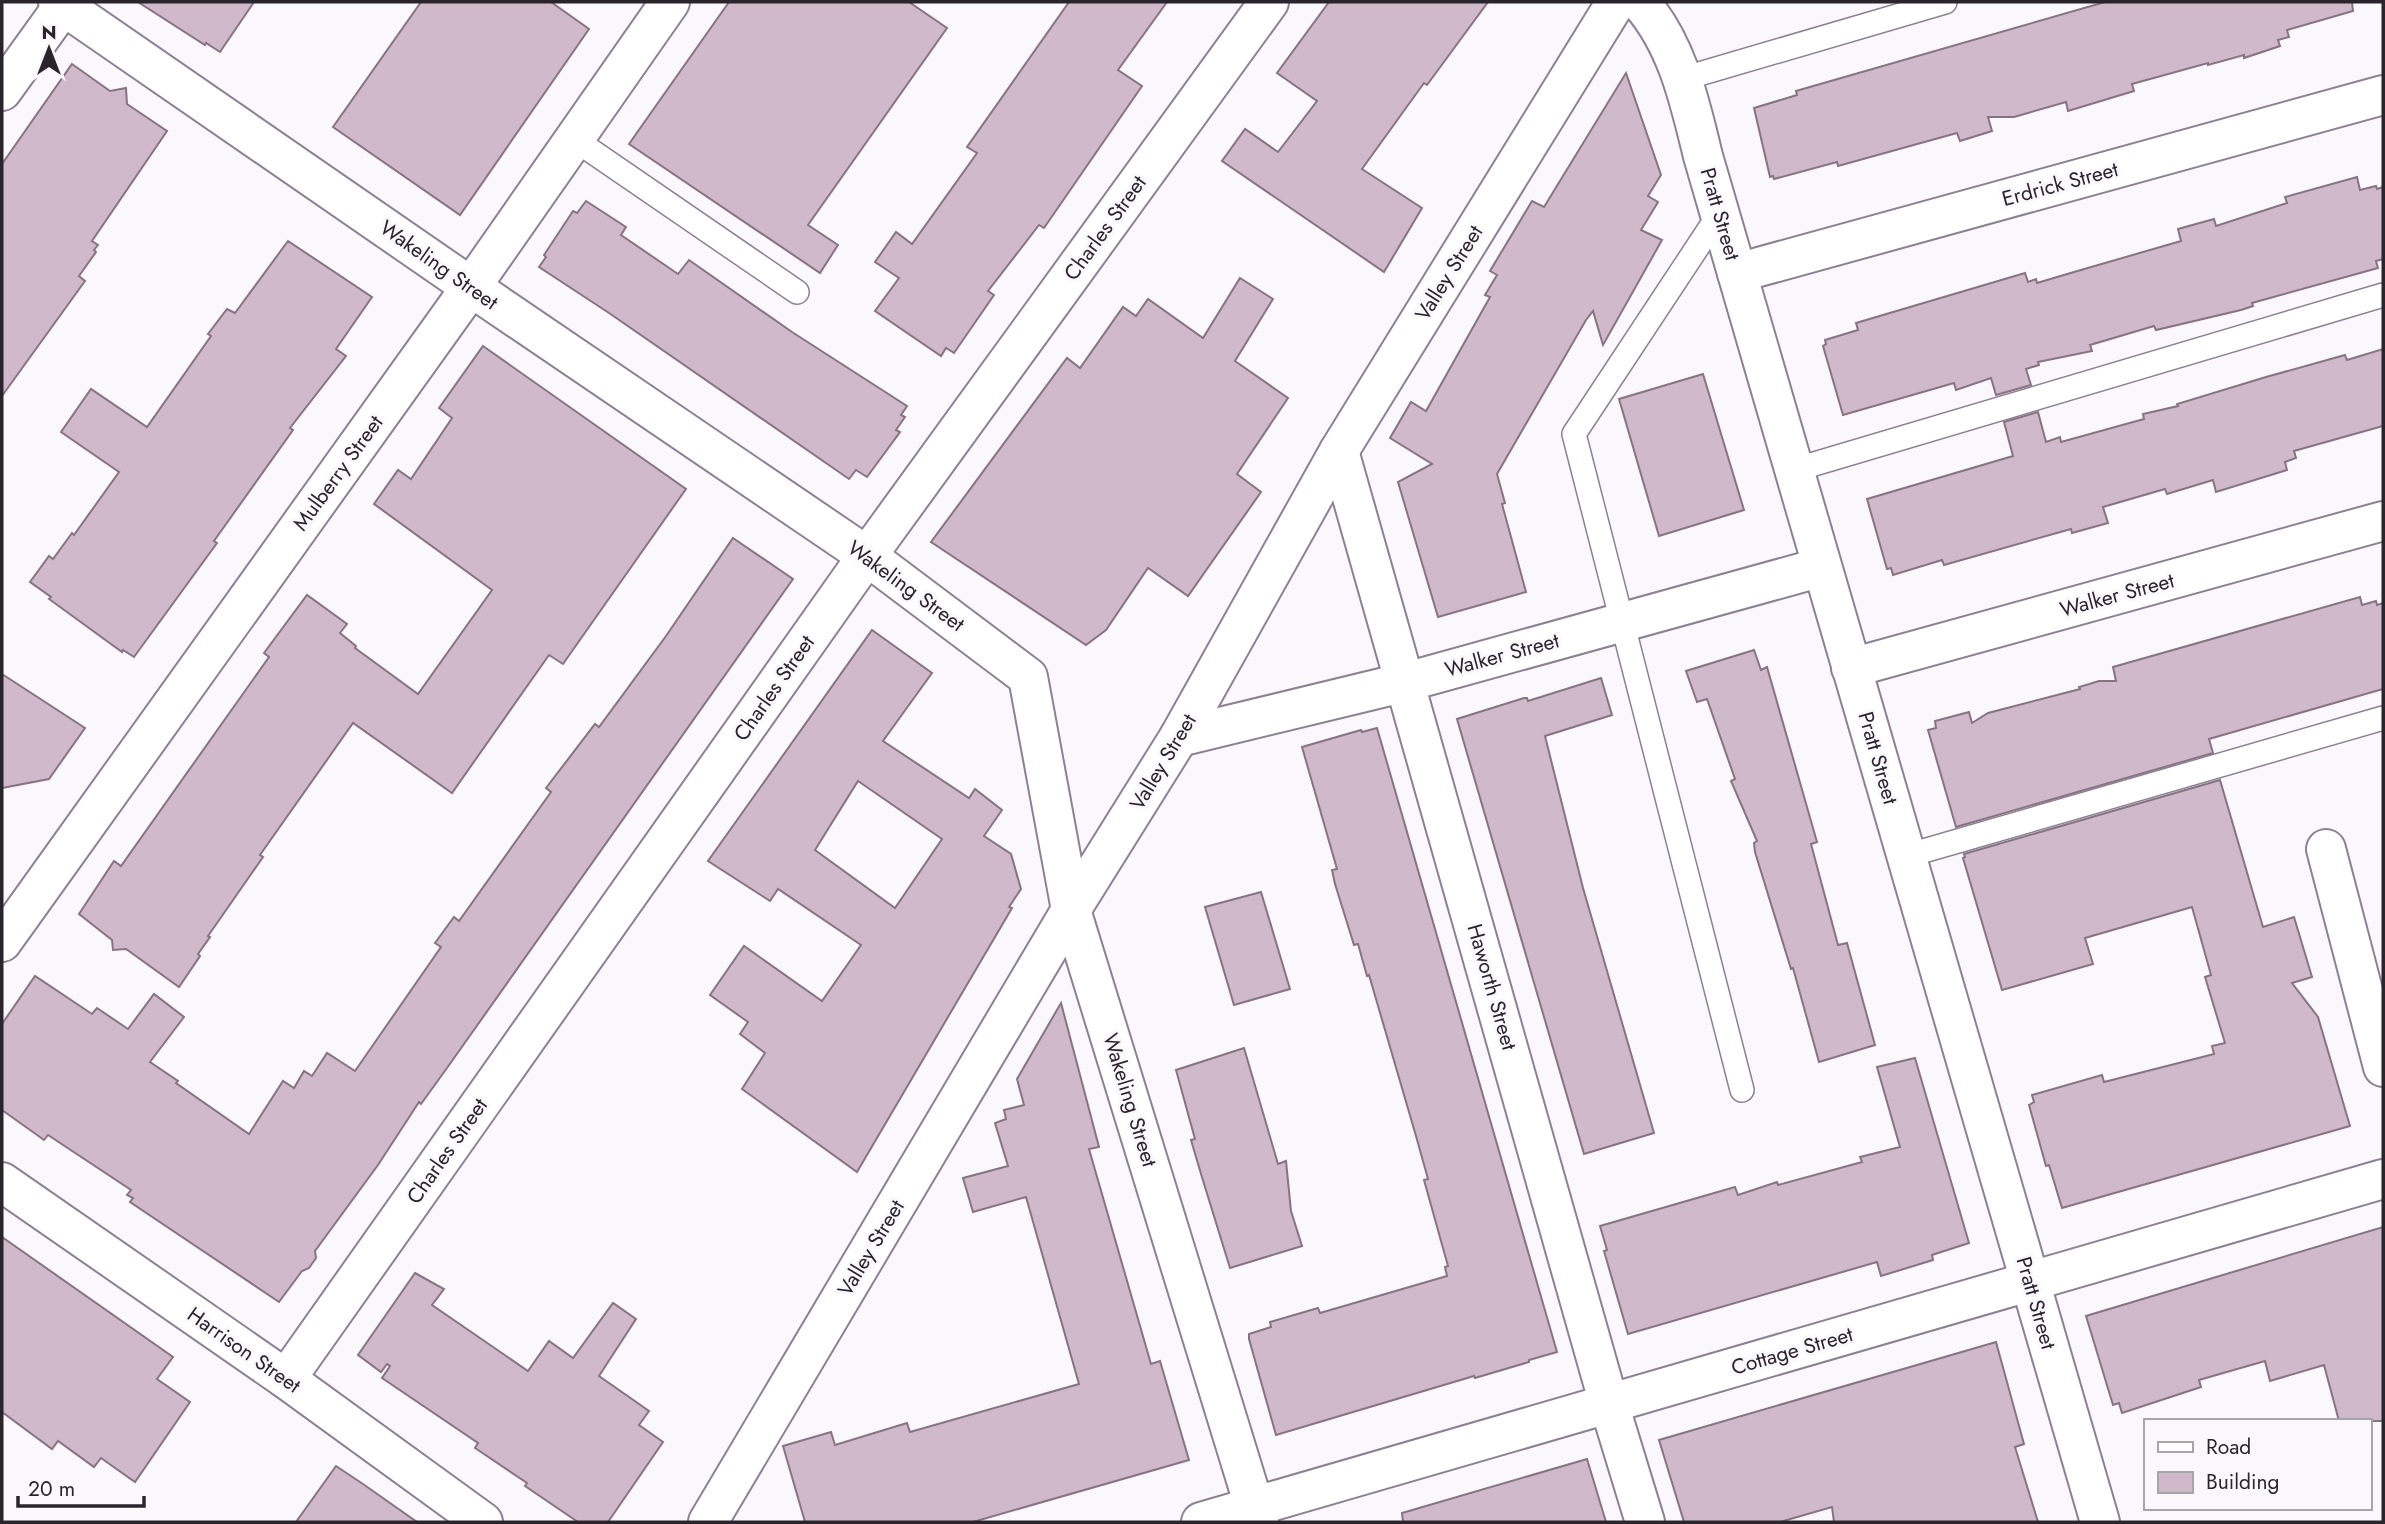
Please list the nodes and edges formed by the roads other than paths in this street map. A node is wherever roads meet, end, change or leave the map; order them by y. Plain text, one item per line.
1 (670, 2) edge
2 (1269, 2) edge
3 (1616, 2) edge
4 (1640, 2) edge
5 (1945, 2) edge
6 (62, 3) edge
7 (1682, 79) junction
8 (2, 91) edge
9 (2383, 95) edge
10 (574, 139) junction
11 (1720, 213) junction
12 (1737, 274) junction
13 (471, 287) junction
14 (797, 292) dead end
15 (2383, 295) edge
16 (1339, 451) junction
17 (1794, 470) junction
18 (2383, 521) edge
19 (867, 556) junction
20 (1822, 567) junction
21 (1621, 622) junction
22 (1851, 668) junction
23 (1406, 682) junction
24 (2383, 718) edge
25 (1180, 737) junction
26 (2326, 849) dead end
27 (1906, 856) junction
28 (1071, 910) junction
29 (2, 942) edge
30 (2383, 1067) edge
31 (1742, 1090) dead end
32 (2383, 1179) edge
33 (2, 1182) edge
34 (2030, 1281) junction
35 (286, 1379) junction
36 (1609, 1404) junction
37 (1257, 1515) edge
38 (483, 1522) edge
39 (708, 1522) edge
40 (1201, 1522) edge
41 (1645, 1522) edge
42 (2100, 1522) edge

1 - 10 street, Mulberry Street
2 - 19 street, Charles Street
3 - 16 street, Valley Street
4 - 7 street, Pratt Street
5 - 7 lane
6 - 8 street
6 - 13 street, Wakeling Street
7 - 11 street, Pratt Street
9 - 12 street, Erdrick Street
10 - 13 street, Mulberry Street
10 - 14 lane
11 - 12 street, Pratt Street
11 - 21 lane
12 - 17 street, Pratt Street
13 - 19 street, Wakeling Street
13 - 29 street, Mulberry Street
15 - 17 lane
16 - 23 street, Haworth Street
16 - 25 street, Valley Street
17 - 20 street, Pratt Street
18 - 22 street, Walker Street
19 - 28 street, Wakeling Street
19 - 35 street, Charles Street
20 - 21 street, Walker Street
20 - 22 street, Pratt Street
21 - 23 street, Walker Street
21 - 31 lane
22 - 27 street, Pratt Street
23 - 25 street, Walker Street
23 - 36 street, Haworth Street
24 - 27 lane
25 - 28 street, Valley Street
26 - 30 street
27 - 34 street, Pratt Street
28 - 37 street, Wakeling Street
28 - 39 street, Valley Street
32 - 34 street, Cottage Street
33 - 35 street, Harrison Street
34 - 36 street, Cottage Street
34 - 42 street, Pratt Street
35 - 38 street, Harrison Street
36 - 37 street, Cottage Street
36 - 41 street, Haworth Street
37 - 40 street, Cottage Street

